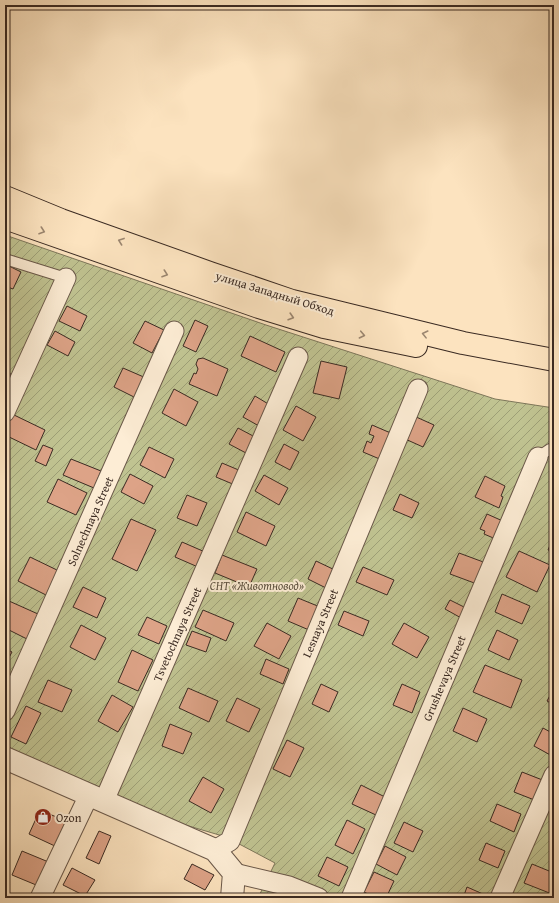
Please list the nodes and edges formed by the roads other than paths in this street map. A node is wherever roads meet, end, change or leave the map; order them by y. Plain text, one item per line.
1 (5, 197) edge
2 (5, 218) edge
3 (5, 259) edge
4 (66, 278) joint
5 (174, 331) dead end
6 (298, 357) dead end
7 (554, 360) edge
8 (554, 372) edge
9 (418, 390) dead end
10 (5, 412) edge
11 (546, 453) edge
12 (5, 711) edge
13 (5, 758) edge
14 (554, 775) edge
15 (96, 798) junction
16 (215, 850) junction
17 (234, 873) junction
18 (40, 898) edge
19 (232, 898) edge
20 (318, 898) edge
21 (351, 898) edge
22 (500, 898) edge

7 -> 1 highway, улица Западный Обход
2 -> 8 highway, улица Западный Обход
3 - 4 lane
4 - 10 street
5 - 12 street, Solnechnaya Street
6 - 15 street, Tsvetochnaya Street
9 - 16 street, Lesnaya Street
11 - 21 street, Grushevaya Street
13 - 15 street
14 - 22 street
15 - 16 street
15 - 18 street, Tsvetochnaya Street
16 - 17 street
17 - 19 street
17 - 20 street

